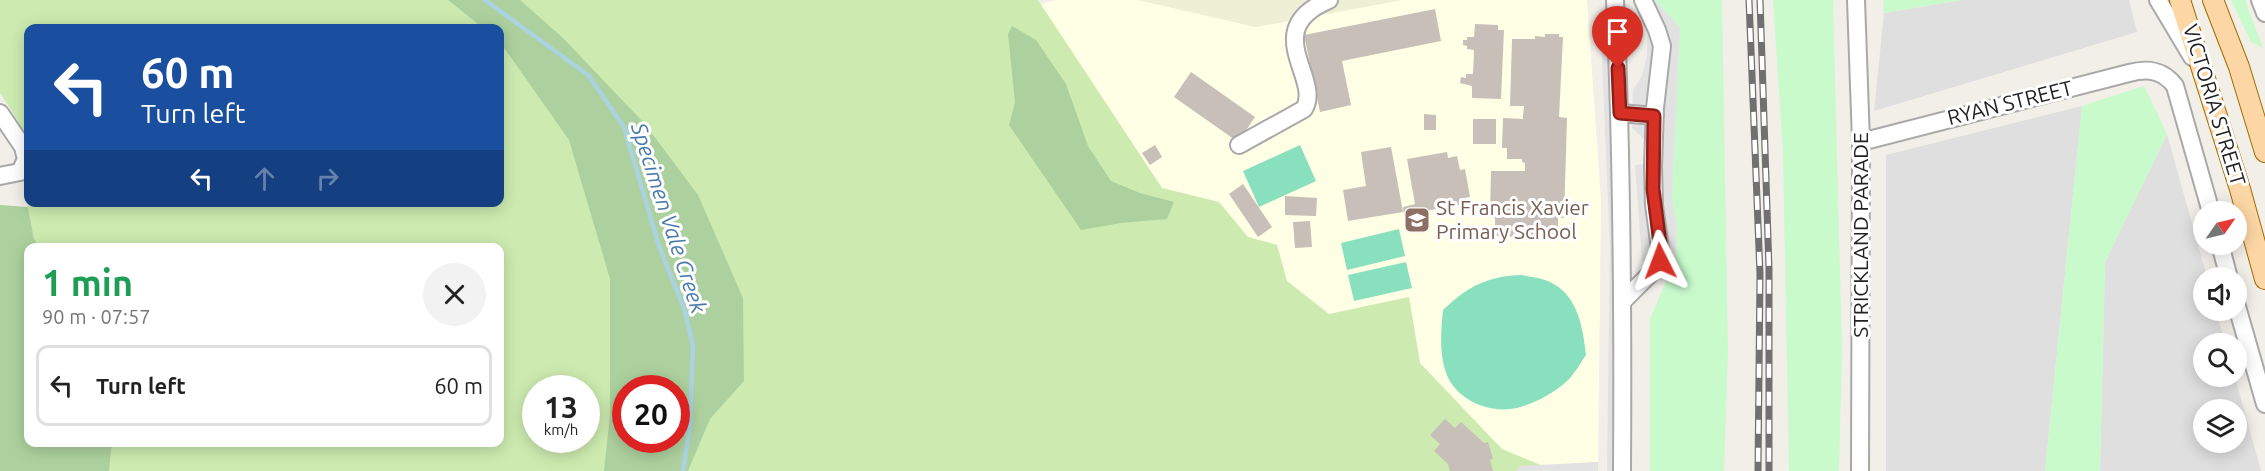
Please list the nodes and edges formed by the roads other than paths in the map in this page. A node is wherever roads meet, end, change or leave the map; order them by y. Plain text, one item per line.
1 (1329, 0) edge
2 (1615, 0) edge
3 (1643, 0) edge
4 (1856, 0) edge
5 (2158, 0) edge
6 (2180, 0) edge
7 (2212, 0) edge
8 (2260, 0) edge
9 (2265, 13) edge
10 (2215, 107) junction
11 (0, 112) edge
12 (1620, 113) junction
13 (1654, 116) junction
14 (1862, 142) junction
15 (1239, 145) dead end
16 (24, 150) edge
17 (2265, 152) edge
18 (24, 165) edge
19 (0, 176) edge
20 (2240, 189) junction
21 (2208, 201) edge
22 (2265, 264) edge
23 (2265, 279) edge
24 (1623, 301) junction
25 (2241, 321) edge
26 (2265, 404) edge
27 (1622, 471) edge
28 (1860, 471) edge

1 - 15 street
2 - 12 street
3 - 13 street
4 - 14 street, STRICKLAND PARADE
5 - 10 street
6 - 10 main road, VICTORIA STREET
7 - 17 main road, VICTORIA STREET
8 - 9 street
10 - 20 main road, VICTORIA STREET
11 - 16 street
12 - 13 street
12 - 24 street
13 - 24 street
14 - 21 street, RYAN STREET
14 - 28 street, STRICKLAND PARADE
18 - 19 street
20 - 22 main road
20 - 23 main road, VICTORIA STREET
24 - 27 street
25 - 26 street

